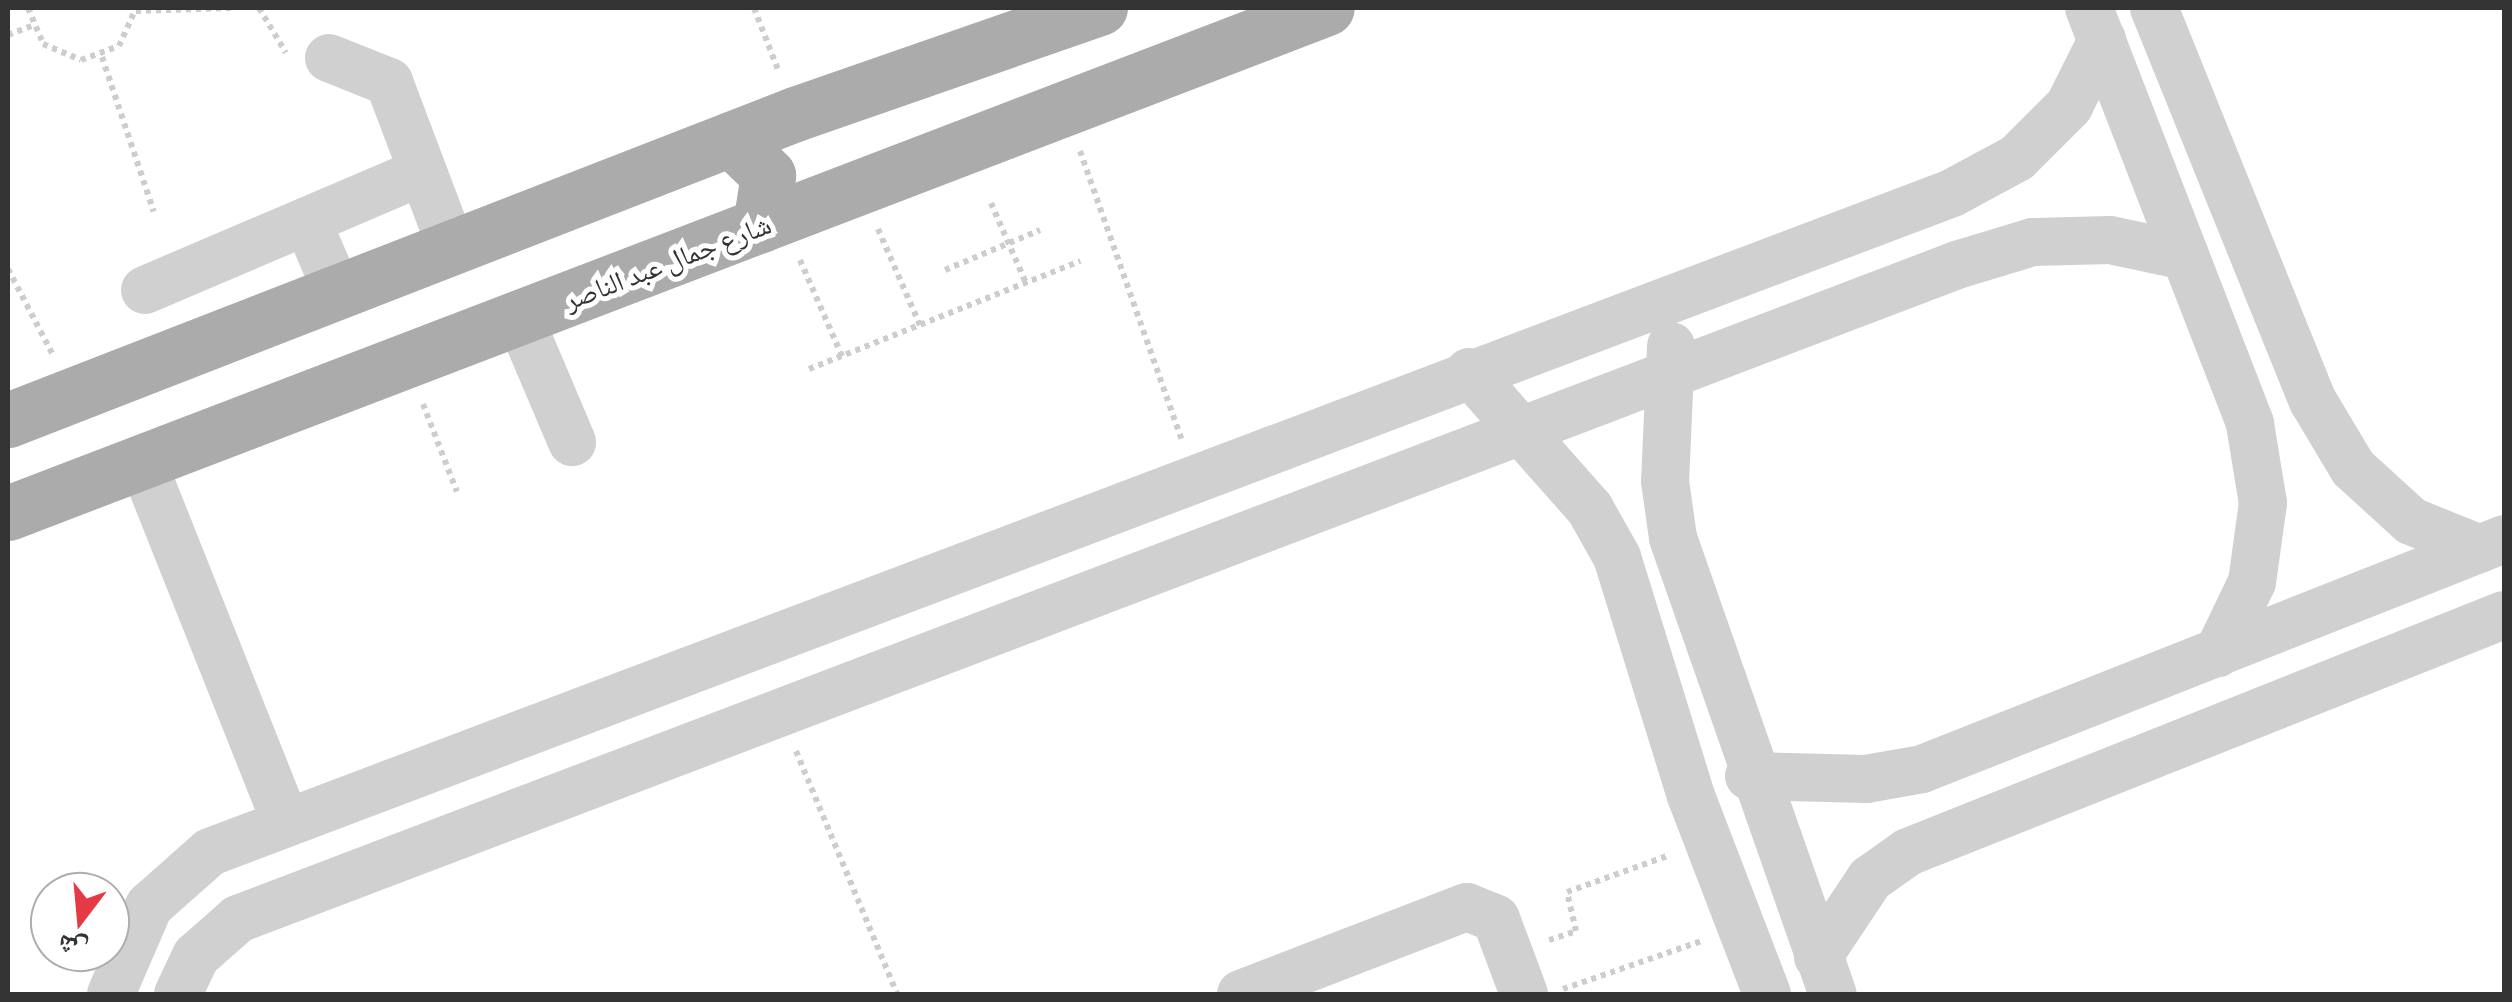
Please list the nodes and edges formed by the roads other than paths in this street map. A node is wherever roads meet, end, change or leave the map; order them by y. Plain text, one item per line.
1 (1100, 8) edge
2 (1327, 8) edge
3 (2154, 8) edge
4 (2096, 24) edge
5 (329, 58) dead end
6 (889, 82) junction
7 (732, 139) junction
8 (928, 157) junction
9 (421, 172) junction
10 (307, 221) junction
11 (771, 221) junction
12 (452, 246) junction
13 (2185, 256) junction
14 (144, 290) dead end
15 (337, 291) junction
16 (1671, 297) junction
17 (519, 318) junction
18 (1469, 372) junction
19 (1672, 372) junction
20 (2313, 401) junction
21 (8, 420) edge
22 (2250, 424) junction
23 (1521, 430) junction
24 (572, 442) dead end
25 (142, 461) junction
26 (8, 512) edge
27 (1673, 538) junction
28 (2492, 544) edge
29 (1617, 557) junction
30 (2504, 615) edge
31 (2218, 653) junction
32 (1922, 769) junction
33 (1749, 776) junction
34 (285, 821) junction
35 (1952, 835) junction
36 (1516, 974) edge
37 (1825, 976) edge
38 (1259, 991) edge
39 (111, 994) edge
40 (178, 994) edge
41 (1767, 994) edge

1 - 6 main road
2 - 8 main road, شارع جمال عبد الناصر
3 - 20 street
4 - 13 street
4 - 16 street
5 - 9 street
6 - 7 main road
6 - 8 main road
7 - 11 main road
7 - 12 main road
8 - 11 main road, شارع جمال عبد الناصر
9 - 10 street
9 - 12 street
10 - 14 street
10 - 15 street
11 - 17 main road, شارع جمال عبد الناصر
12 - 15 main road
13 - 19 street
13 - 22 street
15 - 21 main road
16 - 18 street
16 - 19 street
17 - 24 street
17 - 25 main road, شارع جمال عبد الناصر
18 - 23 street
18 - 34 street
19 - 23 street
19 - 27 street
20 - 22 street
20 - 28 street
22 - 31 street
23 - 29 street
23 - 40 street
25 - 26 main road, شارع جمال عبد الناصر
25 - 34 street
27 - 29 street
27 - 33 street
28 - 31 street
29 - 41 street
30 - 35 street
31 - 32 street
32 - 33 street
32 - 35 street
33 - 37 street
34 - 39 street
35 - 37 street
36 - 38 street

